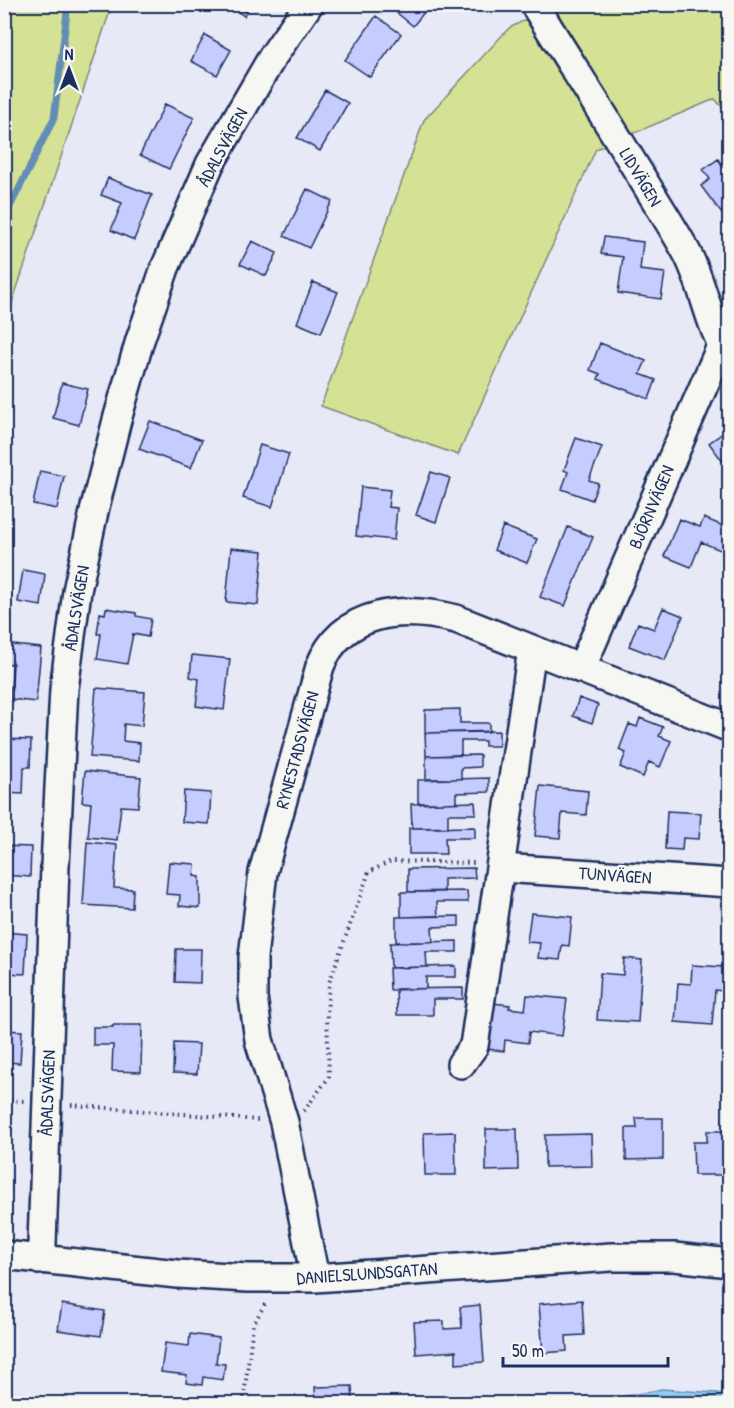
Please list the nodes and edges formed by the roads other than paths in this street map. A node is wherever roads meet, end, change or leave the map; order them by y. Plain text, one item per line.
1 (309, 4) edge
2 (534, 4) edge
3 (725, 352) edge
4 (532, 649) junction
5 (581, 669) junction
6 (729, 728) edge
7 (501, 868) junction
8 (729, 883) edge
9 (461, 1064) dead end
10 (4, 1255) edge
11 (39, 1260) junction
12 (729, 1263) edge
13 (315, 1278) junction

1 - 11 street, ÅDALSVÄGEN
2 - 3 street, LIDVÄGEN
3 - 5 street, BJÖRNVÄGEN
4 - 5 street, RYNESTADSVÄGEN
4 - 7 street
4 - 13 street, RYNESTADSVÄGEN
5 - 6 street, RYNESTADSVÄGEN
7 - 8 street, TUNVÄGEN
7 - 9 street
10 - 11 street, DANIELSLUNDSGATAN
11 - 13 street, DANIELSLUNDSGATAN
12 - 13 street, DANIELSLUNDSGATAN

